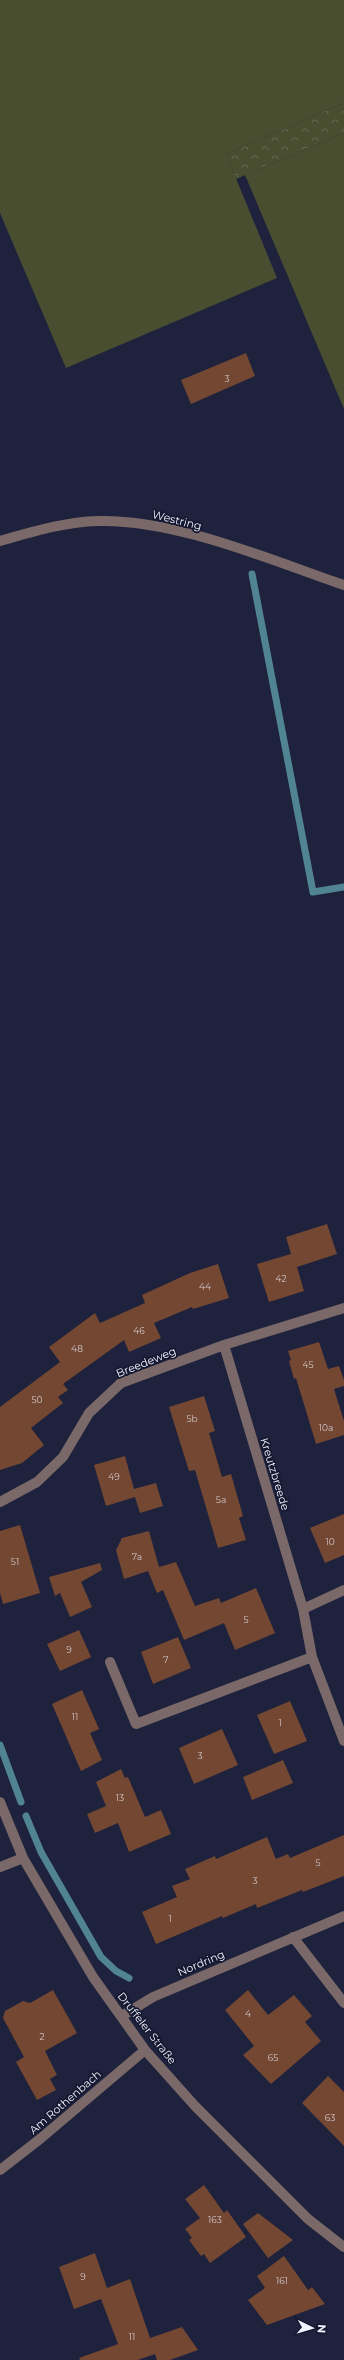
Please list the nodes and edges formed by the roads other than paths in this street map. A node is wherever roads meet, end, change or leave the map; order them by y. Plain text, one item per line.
1 (0, 541) edge
2 (344, 585) edge
3 (344, 1308) edge
4 (224, 1345) junction
5 (0, 1502) edge
6 (344, 1590) edge
7 (303, 1609) junction
8 (312, 1657) junction
9 (110, 1662) dead end
10 (344, 1741) edge
11 (0, 1802) edge
12 (23, 1858) junction
13 (0, 1867) edge
14 (344, 1916) edge
15 (294, 1937) junction
16 (344, 2003) edge
17 (122, 2016) junction
18 (145, 2050) junction
19 (0, 2170) edge
20 (344, 2247) edge

1 - 2 street, Westring
3 - 4 street, Breedeweg
4 - 5 street, Breedeweg
4 - 7 street, Kreutzbreede
6 - 7 street
7 - 8 street, Kreutzbreede
8 - 9 street
8 - 10 street, Kreutzbreede
11 - 12 street, Druffeler Straße
12 - 13 street
12 - 17 street, Druffeler Straße
14 - 15 street, Nordring
15 - 16 street
15 - 17 street, Nordring
17 - 18 street, Druffeler Straße
18 - 19 street, Am Rothenbach
18 - 20 street, Druffeler Straße

